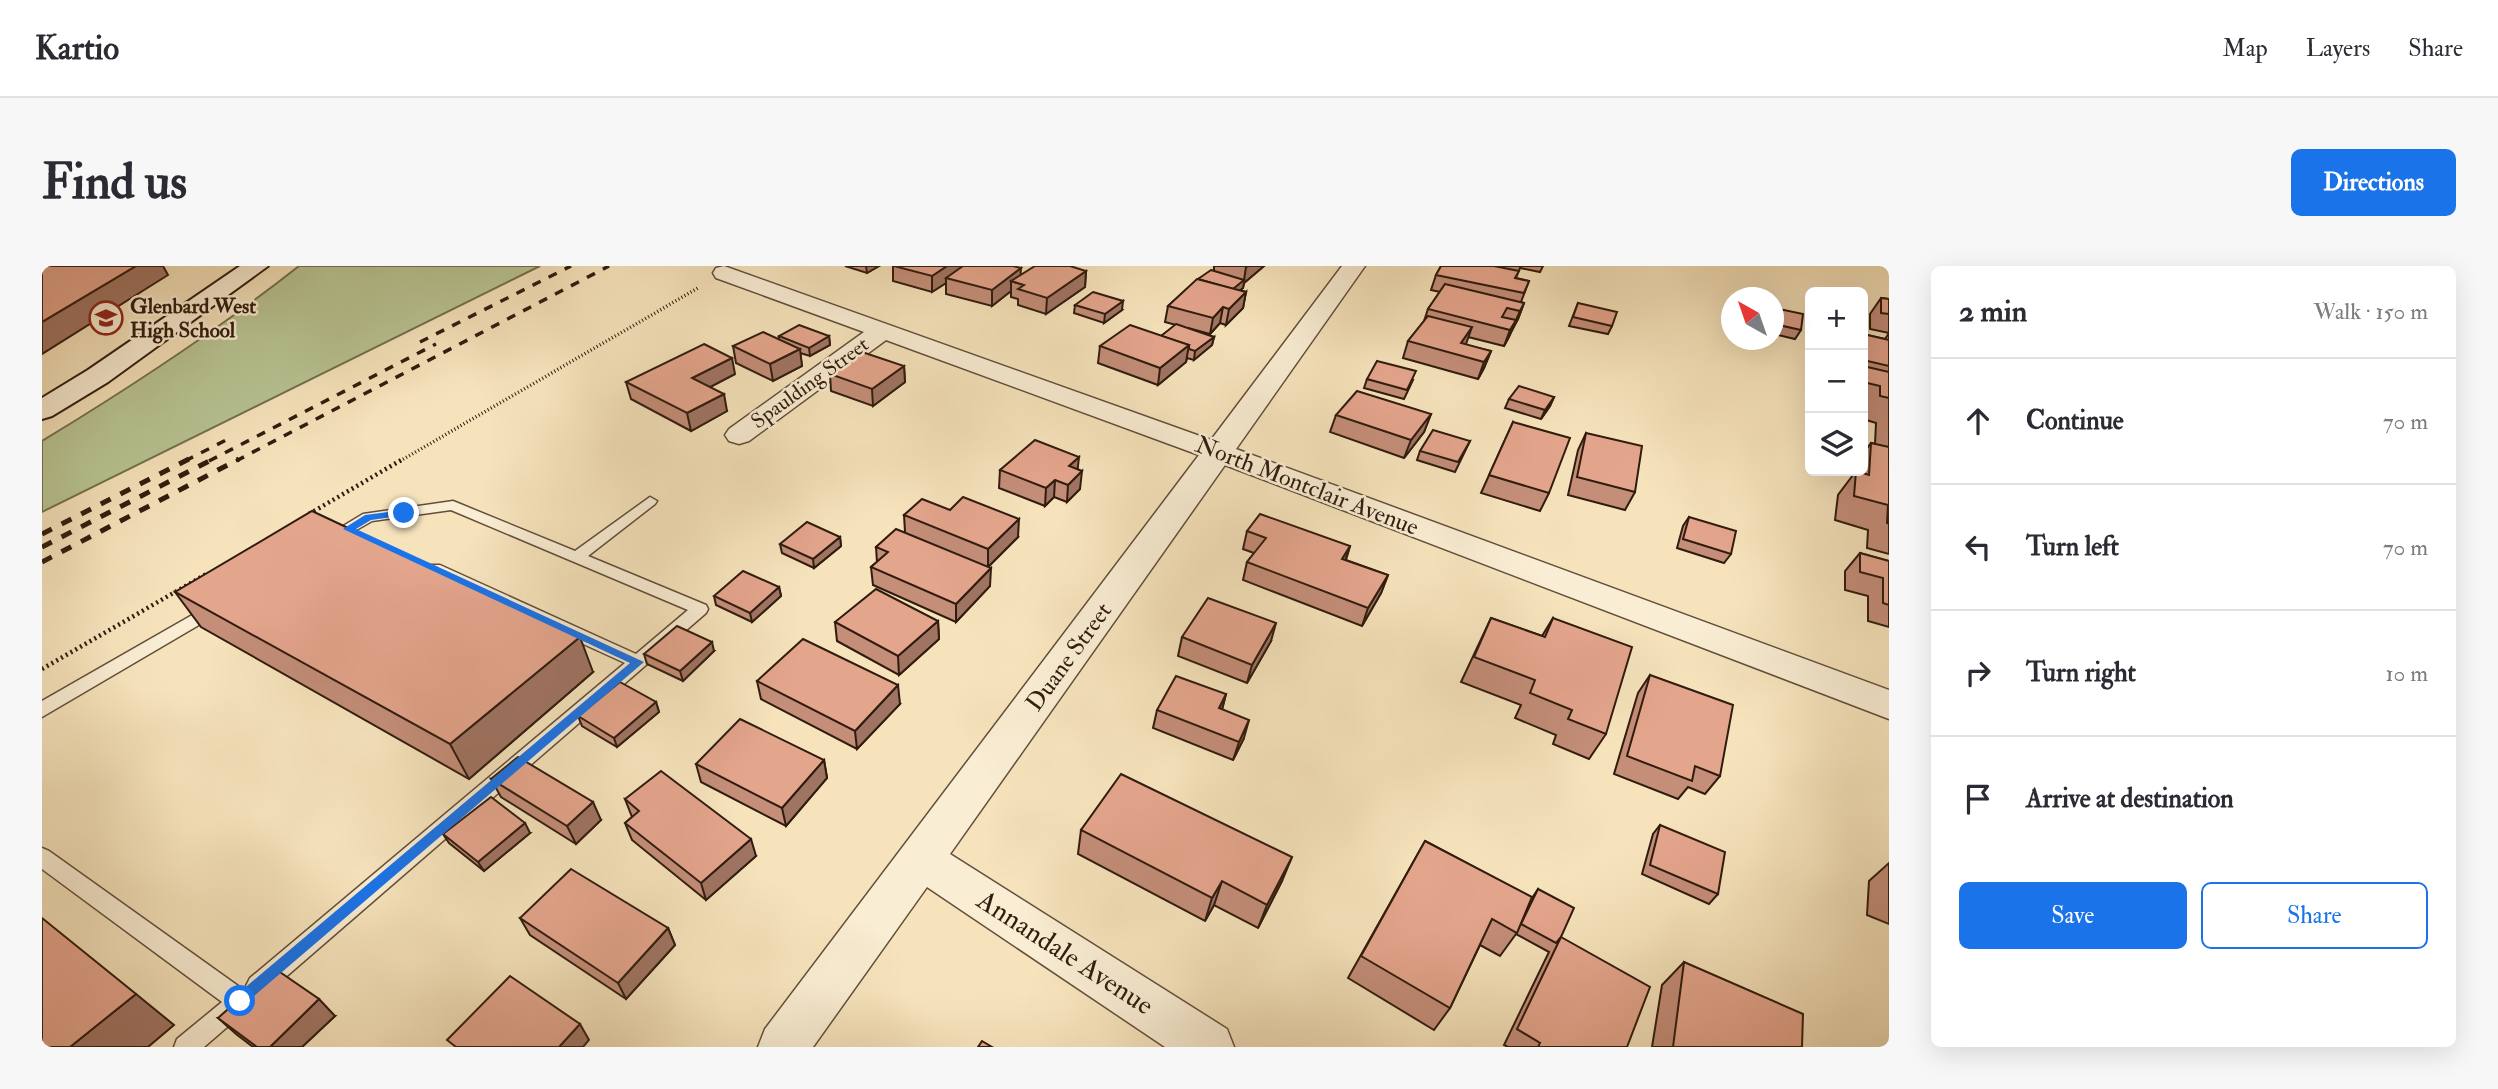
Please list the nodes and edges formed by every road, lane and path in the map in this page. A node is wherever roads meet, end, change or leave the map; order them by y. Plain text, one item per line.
1 (256, 266) edge
2 (1354, 266) edge
3 (724, 273) joint
4 (882, 331) junction
5 (42, 410) edge
6 (739, 435) dead end
7 (1218, 452) junction
8 (650, 501) dead end
9 (306, 516) edge
10 (313, 550) edge
11 (577, 557) junction
12 (424, 564) edge
13 (210, 572) edge
14 (230, 599) edge
15 (638, 662) junction
16 (42, 669) edge
17 (1889, 705) edge
18 (42, 710) edge
19 (42, 857) edge
20 (921, 859) junction
21 (240, 1001) junction
22 (186, 1047) edge
23 (783, 1047) edge
24 (1209, 1047) edge

1 - 5 street
2 - 7 street, Duane Street
3 - 4 street, North Montclair Avenue
3 - 9 path
4 - 6 street, Spaulding Street
4 - 7 street, North Montclair Avenue
7 - 17 street, North Montclair Avenue
7 - 20 street, Duane Street
8 - 11 lane
10 - 11 lane
11 - 15 lane
12 - 15 lane
13 - 16 path
14 - 18 lane
15 - 21 lane
19 - 21 lane
20 - 23 street, Duane Street
20 - 24 street, Annandale Avenue
21 - 22 lane

